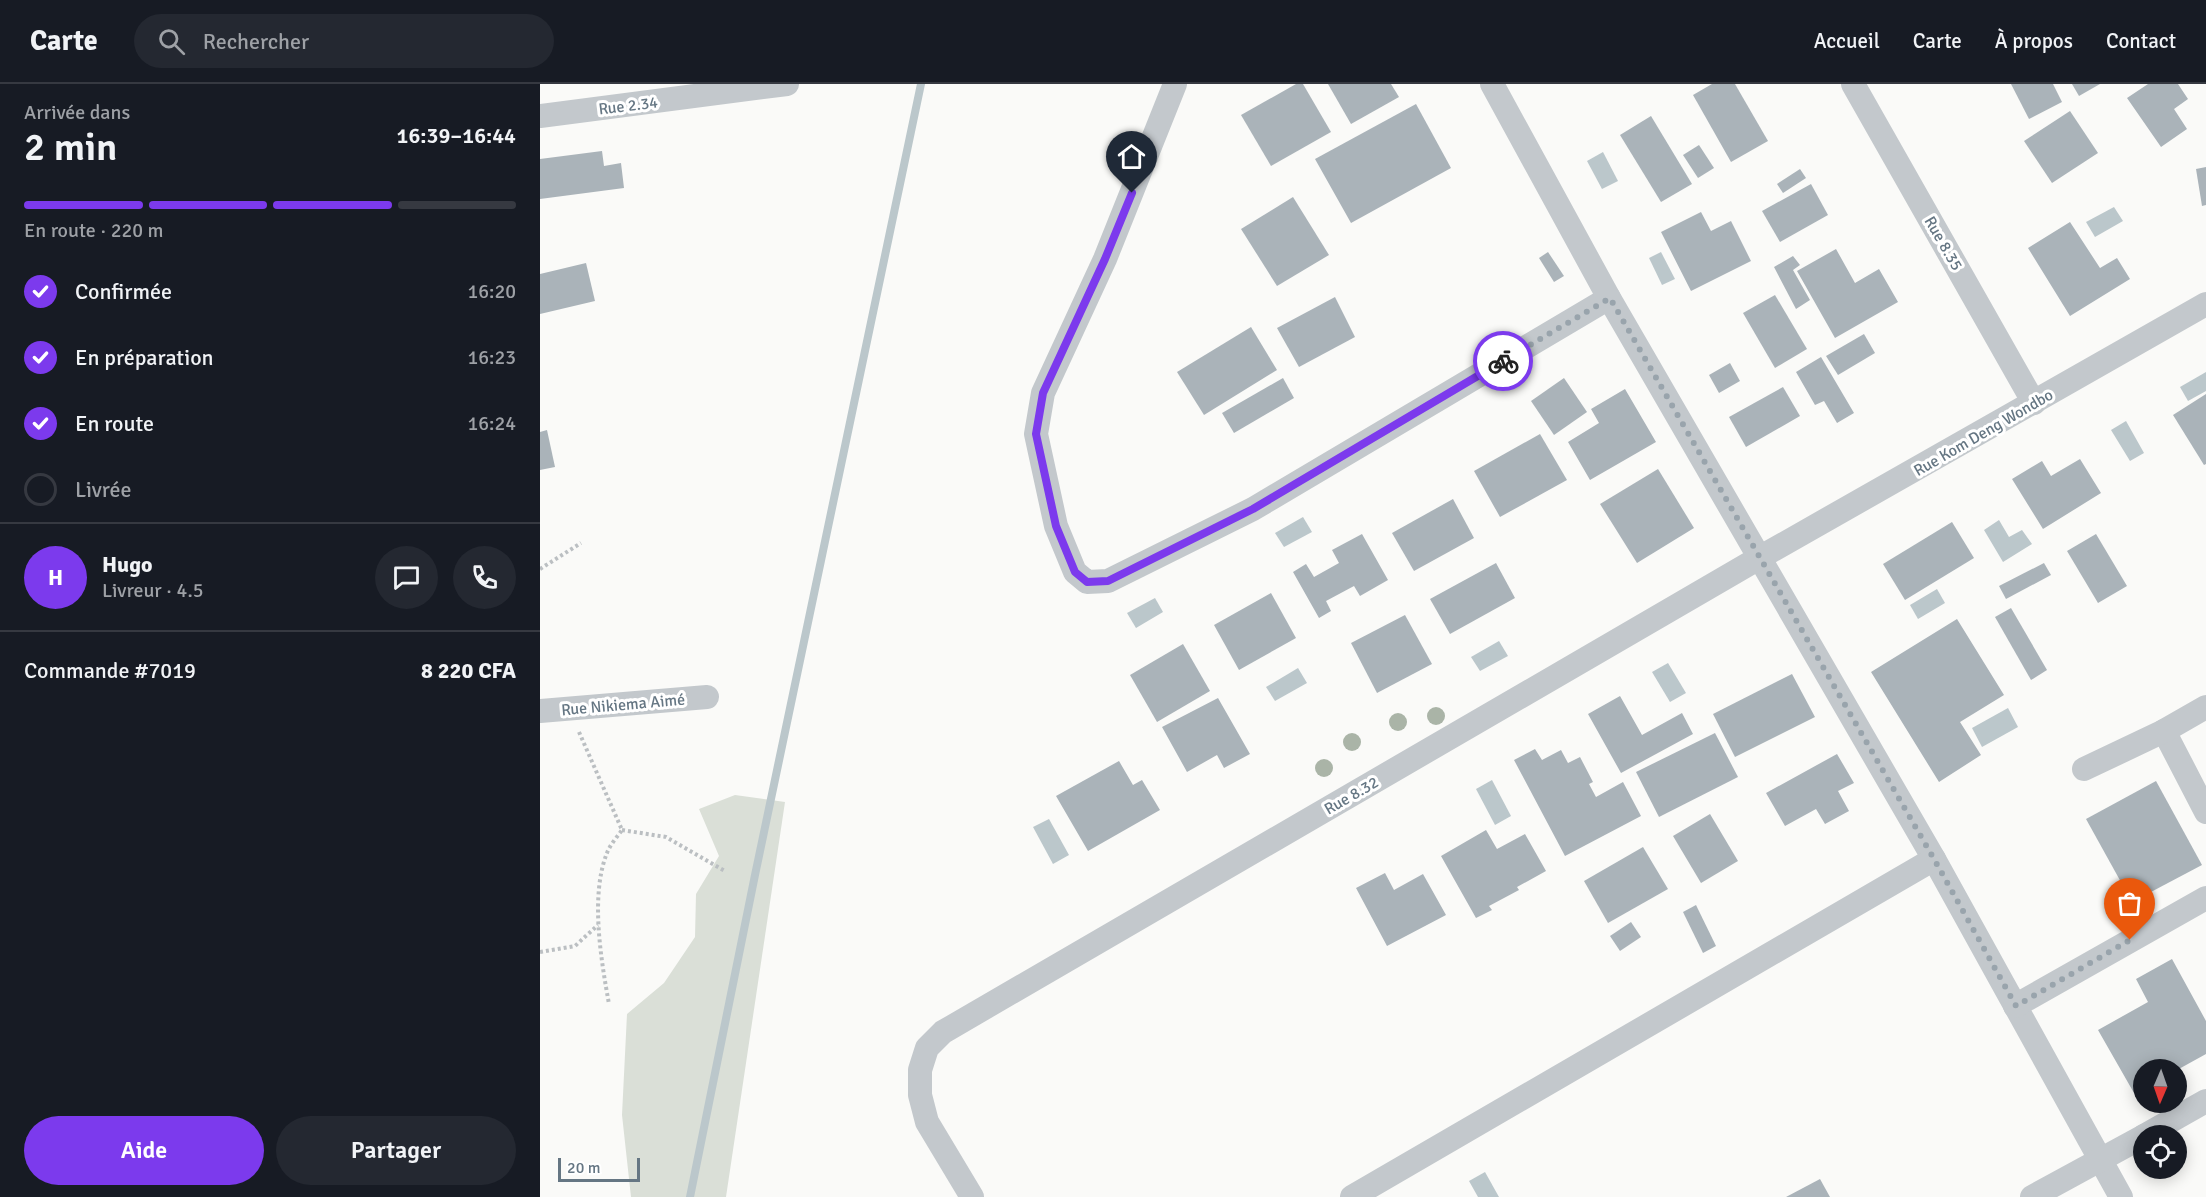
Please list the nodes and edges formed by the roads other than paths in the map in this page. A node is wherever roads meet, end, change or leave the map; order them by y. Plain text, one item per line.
1 (787, 84) edge
2 (1175, 84) edge
3 (1492, 84) edge
4 (1853, 84) edge
5 (540, 116) edge
6 (1610, 298) junction
7 (2206, 304) edge
8 (2034, 403) junction
9 (1759, 558) junction
10 (707, 697) dead end
11 (2206, 707) edge
12 (540, 711) edge
13 (2164, 731) junction
14 (2084, 768) dead end
15 (2206, 812) edge
16 (1934, 859) junction
17 (2206, 898) edge
18 (2016, 1006) junction
19 (2206, 1101) edge
20 (2163, 1125) edge
21 (2133, 1142) edge
22 (2100, 1160) junction
23 (972, 1197) edge
24 (1352, 1197) edge
25 (2032, 1197) edge
26 (2121, 1197) edge

1 - 5 street, Rue 2.34
2 - 6 street
3 - 6 street
4 - 8 street, Rue 8.35
6 - 9 street
7 - 8 street, Rue Kom Deng Wondbo
8 - 9 street, Rue Kom Deng Wondbo
9 - 16 street
9 - 23 street, Rue 8.32
10 - 12 street, Rue Nikiema Aimé
11 - 13 street
13 - 14 street
13 - 15 street
16 - 18 street
16 - 24 street
17 - 18 street
18 - 22 street
19 - 20 street
21 - 22 street
22 - 25 street
22 - 26 street

